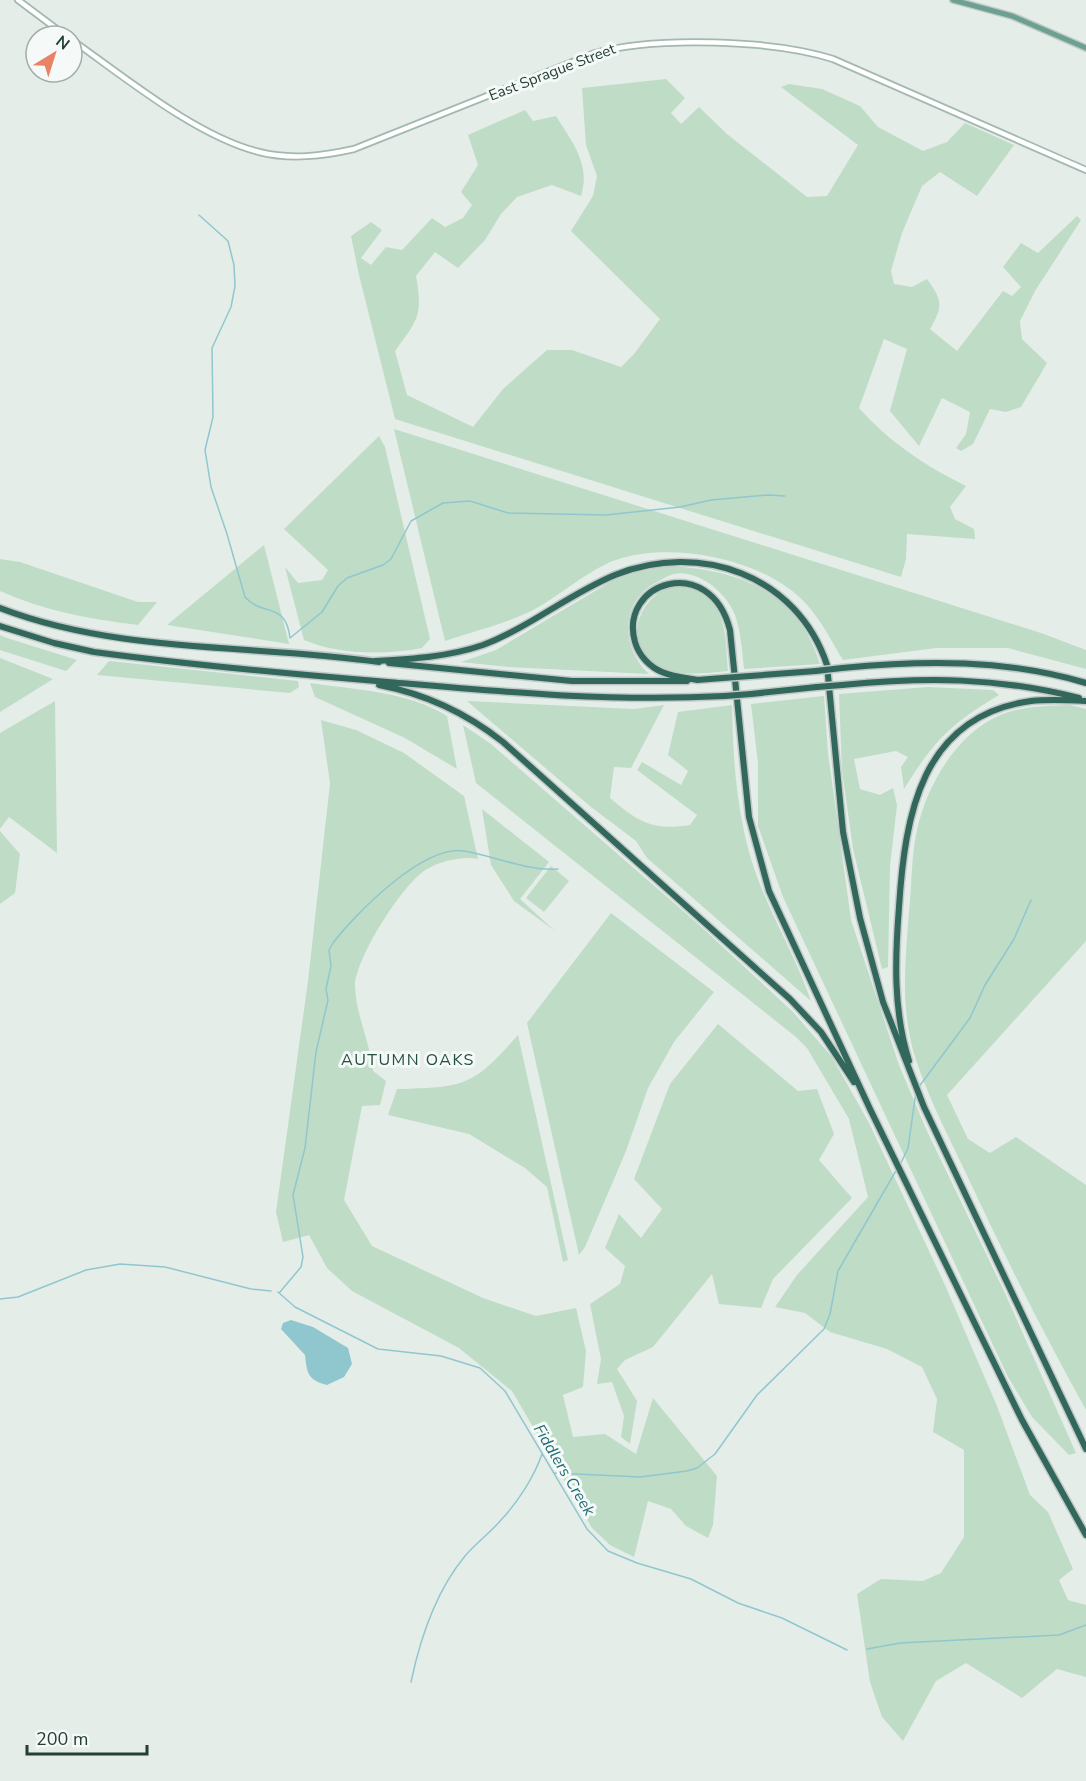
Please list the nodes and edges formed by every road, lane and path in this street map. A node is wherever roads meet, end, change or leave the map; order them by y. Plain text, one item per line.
1 (18, 0) edge
2 (953, 0) edge
3 (50, 24) edge
4 (84, 48) edge
5 (1086, 48) edge
6 (1086, 170) edge
7 (0, 608) edge
8 (0, 626) edge
9 (375, 661) junction
10 (346, 679) junction
11 (698, 680) junction
12 (1086, 683) edge
13 (1086, 701) edge
14 (924, 1107) junction
15 (870, 1109) junction
16 (1086, 1449) edge
17 (1086, 1535) edge

1 - 3 street
2 - 5 main road
4 - 6 street, East Sprague Street
7 - 9 highway
8 - 10 highway
9 - 11 highway
9 - 14 highway
10 - 13 highway, bridge
10 - 15 highway
11 - 12 highway, bridge
11 - 15 highway
13 - 14 highway
14 - 16 highway
15 - 17 highway

